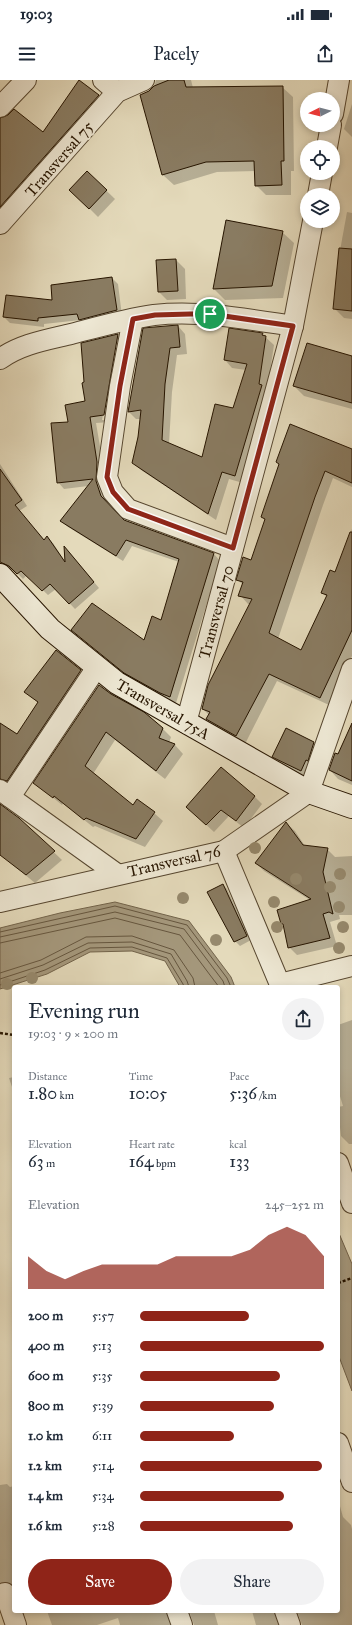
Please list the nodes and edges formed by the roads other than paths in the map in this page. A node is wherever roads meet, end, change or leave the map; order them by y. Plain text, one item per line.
1 (26, 80) edge
2 (144, 80) edge
3 (339, 80) edge
4 (110, 86) edge
5 (337, 92) edge
6 (0, 107) edge
7 (0, 224) edge
8 (312, 228) edge
9 (133, 319) junction
10 (293, 326) junction
11 (0, 359) edge
12 (233, 548) junction
13 (0, 575) edge
14 (97, 667) junction
15 (352, 669) edge
16 (186, 723) junction
17 (309, 792) junction
18 (5, 794) edge
19 (352, 807) edge
20 (224, 851) junction
21 (117, 874) junction
22 (0, 902) edge
23 (352, 966) edge
24 (280, 985) edge
25 (284, 985) edge
26 (340, 1169) edge
27 (352, 1203) edge
28 (340, 1451) edge
29 (347, 1480) edge
30 (6, 1593) edge
31 (12, 1612) edge
32 (12, 1613) edge
33 (178, 1613) edge
34 (286, 1613) edge
35 (16, 1625) edge
36 (182, 1625) edge
37 (290, 1625) edge

1 - 6 street
2 - 4 street, Transversal 75
3 - 5 street
4 - 7 street, Transversal 75
8 - 10 street, Transversal 70
9 - 10 street
9 - 11 street
9 - 12 street
10 - 12 street, Transversal 70
12 - 16 street, Transversal 70
13 - 14 street, Transversal 75A
14 - 16 street, Transversal 75A
14 - 18 street
15 - 17 street
16 - 17 street, Transversal 75A
17 - 19 street, Transversal 75A
17 - 20 street, Transversal 76
18 - 21 street, Transversal 76
20 - 21 street, Transversal 76
20 - 24 street
21 - 22 street
23 - 25 street
26 - 27 street
28 - 29 street
30 - 31 street
32 - 35 street
33 - 36 street
34 - 37 street

